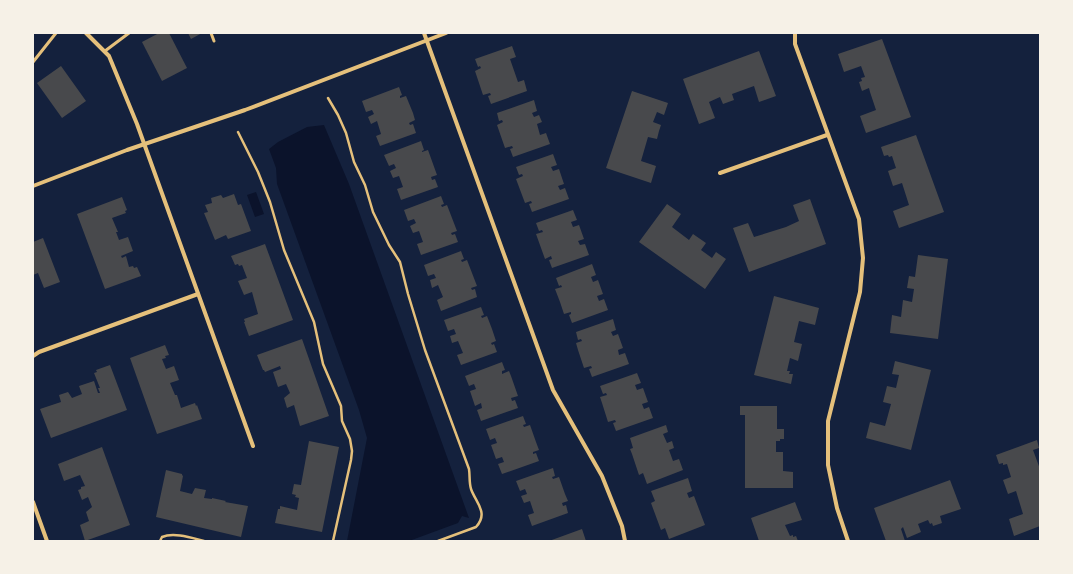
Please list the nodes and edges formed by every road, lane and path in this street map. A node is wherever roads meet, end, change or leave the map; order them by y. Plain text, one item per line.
1 (56, 33) edge
2 (86, 33) edge
3 (129, 33) edge
4 (211, 33) edge
5 (424, 33) edge
6 (446, 33) edge
7 (795, 33) edge
8 (426, 40) junction
9 (214, 41) dead end
10 (105, 51) junction
11 (33, 62) edge
12 (328, 98) dead end
13 (238, 132) dead end
14 (827, 135) junction
15 (145, 144) junction
16 (720, 173) dead end
17 (33, 186) edge
18 (198, 294) junction
19 (33, 356) edge
20 (253, 446) dead end
21 (33, 502) edge
22 (47, 541) edge
23 (160, 541) edge
24 (204, 541) edge
25 (333, 541) edge
26 (438, 541) edge
27 (625, 541) edge
28 (848, 541) edge

1 - 11 lane
2 - 10 street
3 - 10 lane
4 - 9 lane
5 - 8 street
6 - 8 street
7 - 14 street
8 - 15 street
8 - 27 street
10 - 15 street
12 - 26 path
13 - 25 path
14 - 16 street
14 - 28 street
15 - 17 street
15 - 18 street
18 - 19 street
18 - 20 street
21 - 22 street
23 - 24 path

